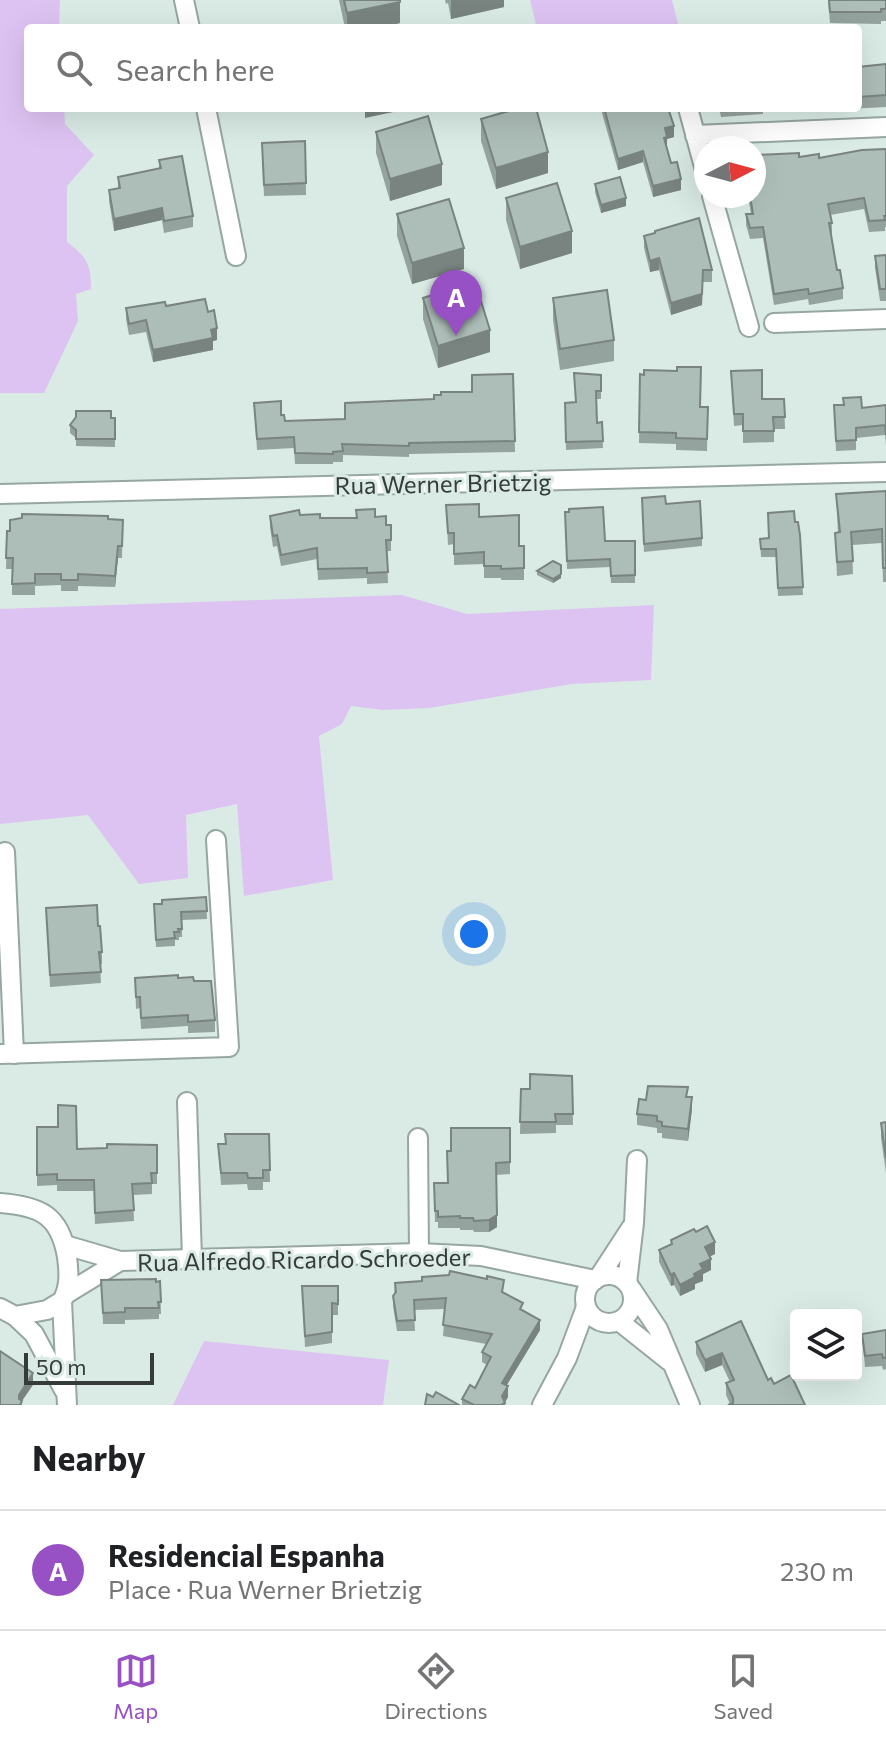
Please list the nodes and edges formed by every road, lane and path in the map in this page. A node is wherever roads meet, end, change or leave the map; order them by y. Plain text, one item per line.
1 (184, 0) edge
2 (189, 24) edge
3 (207, 112) edge
4 (689, 112) edge
5 (886, 127) edge
6 (695, 135) joint
7 (715, 208) edge
8 (236, 256) dead end
9 (886, 319) edge
10 (774, 323) dead end
11 (749, 327) dead end
12 (886, 472) edge
13 (0, 494) edge
14 (216, 840) dead end
15 (5, 852) dead end
16 (7, 1054) edge
17 (187, 1102) dead end
18 (418, 1138) dead end
19 (637, 1160) dead end
20 (0, 1203) edge
21 (634, 1223) junction
22 (65, 1245) junction
23 (419, 1253) junction
24 (192, 1259) junction
25 (120, 1261) junction
26 (535, 1268) junction
27 (597, 1279) junction
28 (629, 1286) junction
29 (64, 1297) junction
30 (585, 1303) junction
31 (8, 1312) edge
32 (612, 1322) junction
33 (567, 1358) junction
34 (671, 1363) junction
35 (67, 1400) edge
36 (542, 1405) edge
37 (690, 1405) edge

1 - 2 street
3 - 8 street
4 - 6 street
5 - 6 street
7 - 11 street
9 - 10 street
12 - 13 street, Rua Werner Brietzig
14 - 16 street
15 - 16 street
17 - 24 street
18 - 23 street
19 - 21 street
20 - 22 street
21 - 27 street
21 - 28 street
22 - 25 street, Rua Alfredo Ricardo Schroeder
22 - 29 street
23 - 24 street, Rua Alfredo Ricardo Schroeder
23 - 26 street, Rua Alfredo Ricardo Schroeder
24 - 25 street, Rua Alfredo Ricardo Schroeder
25 - 29 street, Rua Alfredo Ricardo Schroeder
26 - 27 street, Rua Alfredo Ricardo Schroeder
26 - 30 street, Rua Alfredo Ricardo Schroeder
27 - 28 street
27 - 30 street
28 - 32 street
28 - 34 street
29 - 31 street, Rua Alfredo Ricardo Schroeder
29 - 35 street
30 - 32 street
30 - 33 street
31 - 35 street
32 - 33 street
32 - 34 street
33 - 36 street
34 - 37 street

